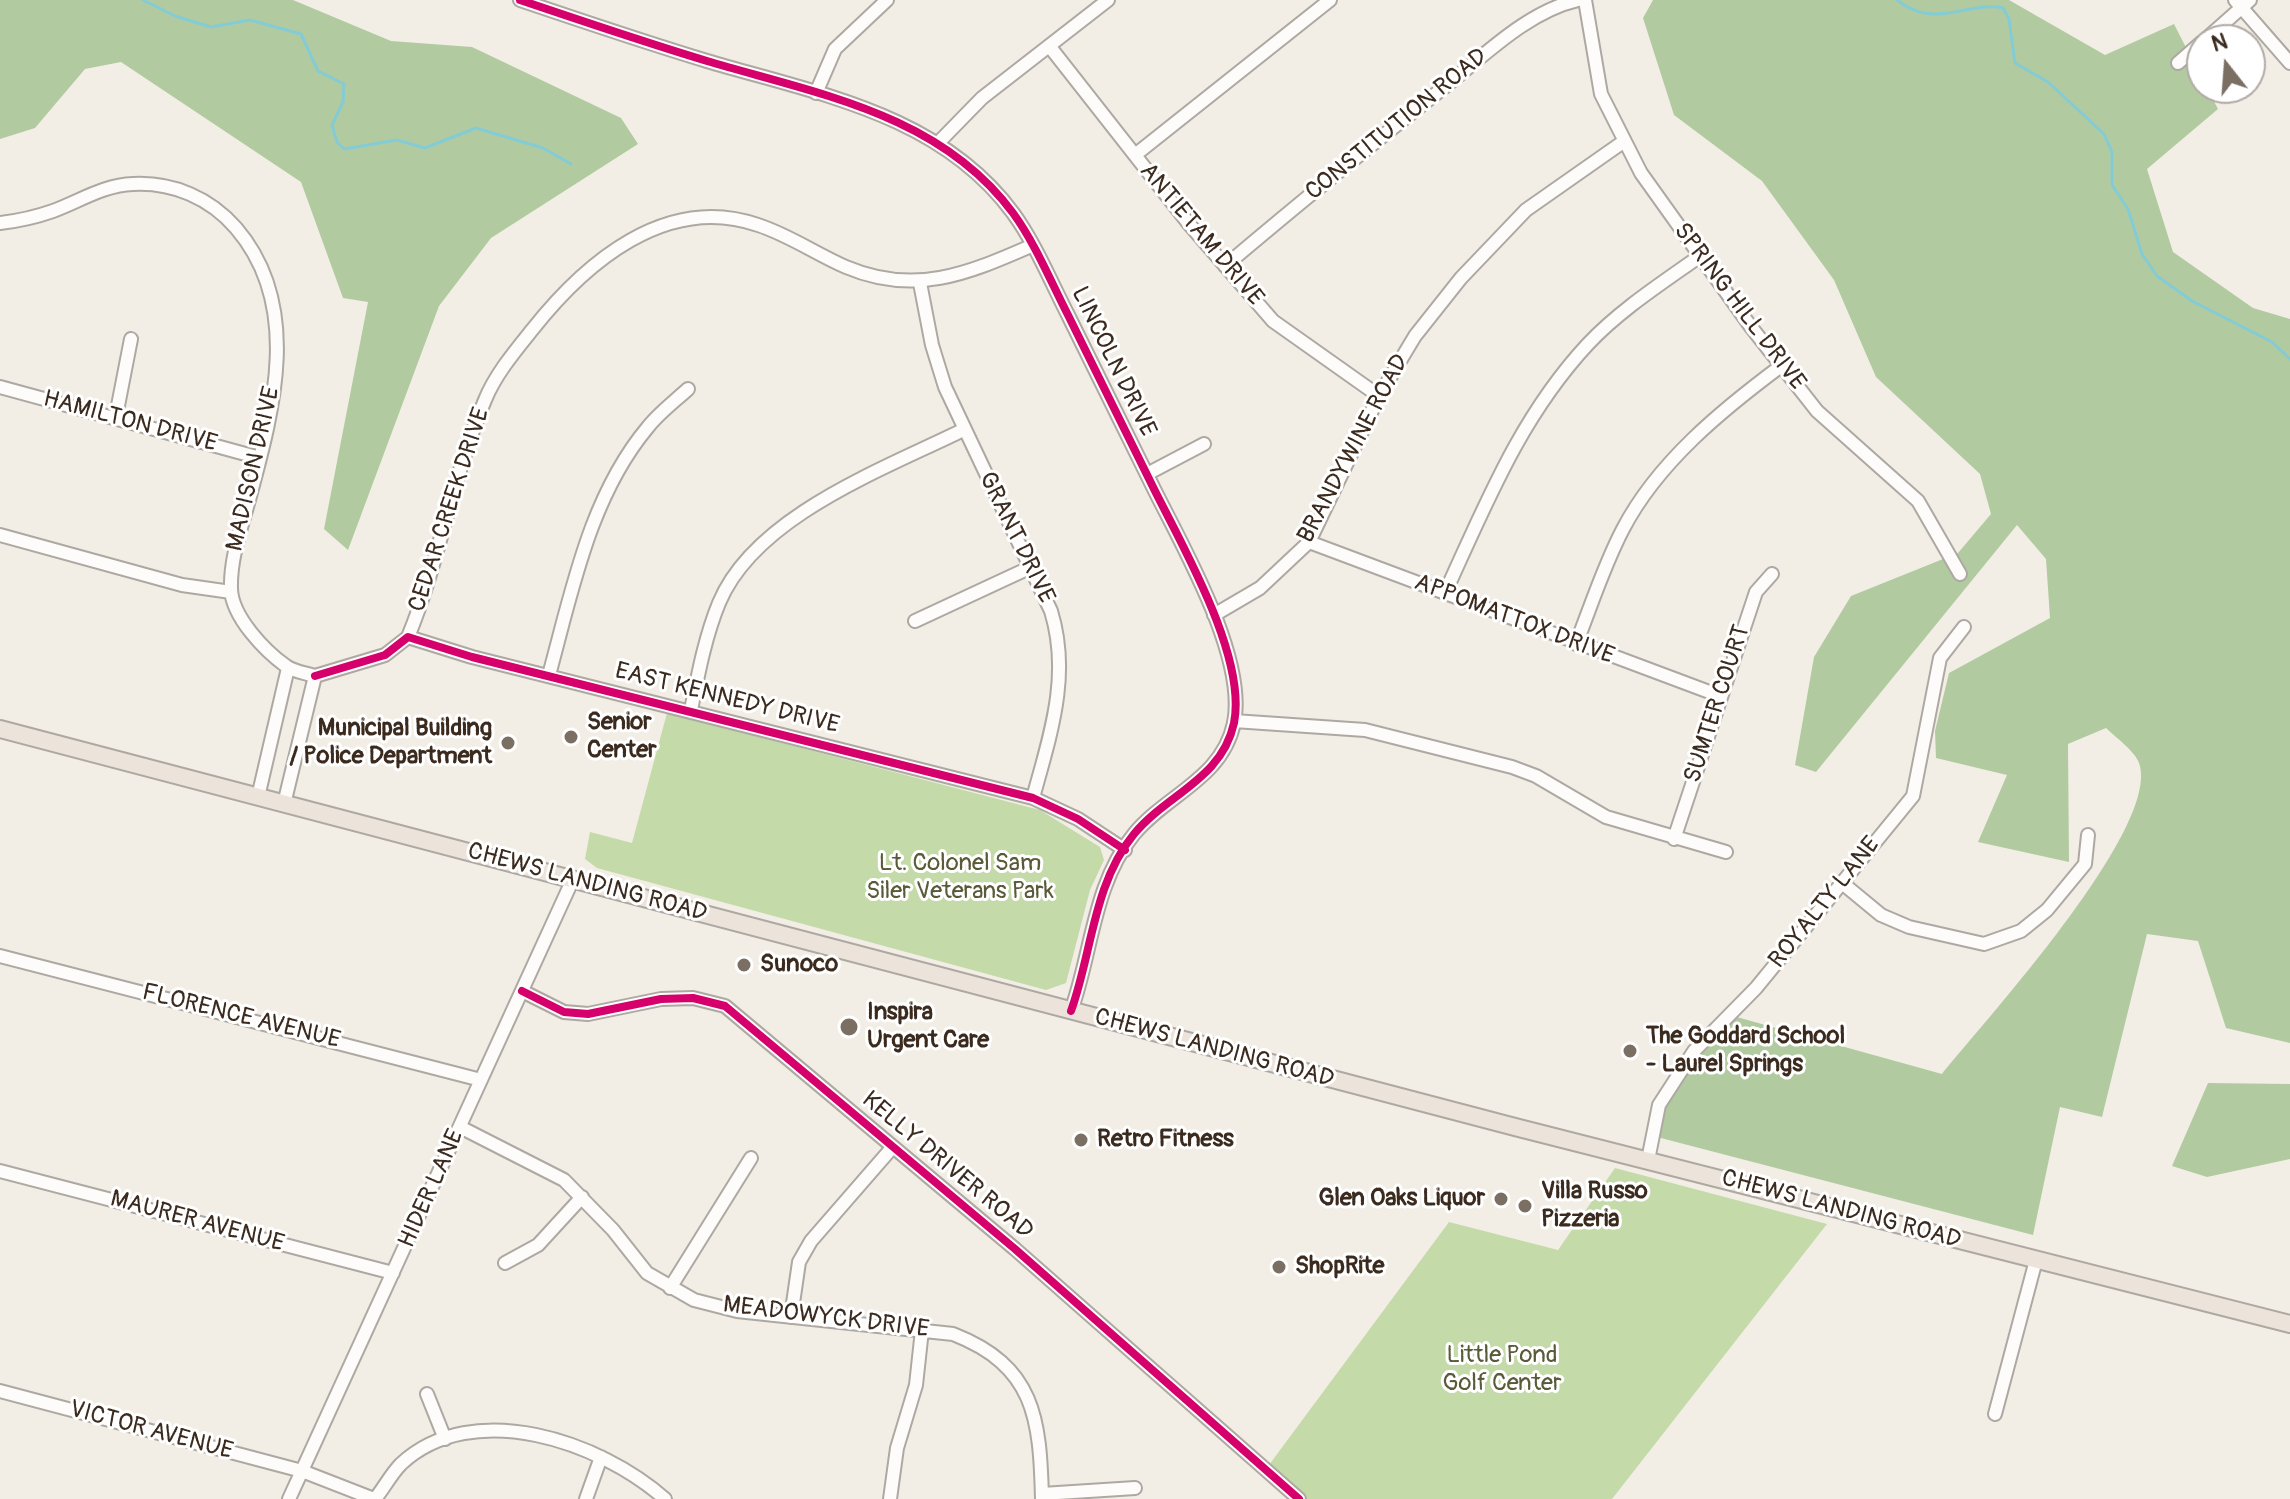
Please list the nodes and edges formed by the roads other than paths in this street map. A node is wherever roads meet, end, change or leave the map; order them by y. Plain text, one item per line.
1 (520, 0) edge
2 (887, 0) edge
3 (1108, 0) edge
4 (1330, 0) edge
5 (1578, 0) edge
6 (1585, 0) edge
7 (2242, 3) edge
8 (2220, 24) edge
9 (1050, 47) junction
10 (2186, 56) edge
11 (2178, 63) dead end
12 (2290, 63) edge
13 (816, 93) junction
14 (1623, 142) junction
15 (938, 143) junction
16 (1135, 155) junction
17 (0, 223) edge
18 (1031, 246) junction
19 (1700, 256) junction
20 (1225, 266) junction
21 (920, 283) junction
22 (131, 339) dead end
23 (1781, 366) junction
24 (0, 387) edge
25 (688, 389) dead end
26 (1379, 396) junction
27 (116, 416) junction
28 (963, 430) junction
29 (1204, 444) dead end
30 (260, 458) junction
31 (1147, 474) junction
32 (0, 535) edge
33 (1309, 542) junction
34 (1029, 568) junction
35 (1772, 574) dead end
36 (1960, 574) dead end
37 (231, 592) junction
38 (1445, 593) junction
39 (1214, 615) junction
40 (915, 621) dead end
41 (1964, 627) dead end
42 (408, 637) junction
43 (1576, 644) junction
44 (288, 668) junction
45 (549, 675) junction
46 (315, 676) junction
47 (1720, 696) junction
48 (691, 710) junction
49 (1234, 721) junction
50 (1, 731) edge
51 (258, 797) junction
52 (1033, 798) junction
53 (284, 804) junction
54 (2088, 835) dead end
55 (1674, 839) junction
56 (1125, 850) junction
57 (1726, 852) dead end
58 (573, 879) junction
59 (1841, 882) junction
60 (0, 956) edge
61 (522, 991) junction
62 (1071, 1011) junction
63 (481, 1080) junction
64 (460, 1127) junction
65 (891, 1149) junction
66 (751, 1158) dead end
67 (1648, 1160) junction
68 (0, 1171) edge
69 (582, 1197) junction
70 (2036, 1260) junction
71 (505, 1263) dead end
72 (393, 1273) junction
73 (670, 1288) junction
74 (791, 1317) junction
75 (2290, 1324) edge
76 (922, 1330) junction
77 (0, 1391) edge
78 (427, 1394) dead end
79 (1995, 1414) dead end
80 (445, 1439) junction
81 (601, 1457) junction
82 (302, 1471) junction
83 (1135, 1488) dead end
84 (1042, 1497) edge
85 (289, 1499) edge
86 (375, 1499) edge
87 (586, 1499) edge
88 (665, 1499) edge
89 (890, 1499) edge
90 (1299, 1499) edge

1 - 13 street, LINCOLN DRIVE
2 - 13 street
3 - 9 street
4 - 16 street
5 - 20 street, CONSTITUTION ROAD
6 - 14 street, SPRING HILL DRIVE
7 - 8 street
7 - 12 street
9 - 15 street
9 - 16 street, ANTIETAM DRIVE
10 - 11 street
13 - 15 street, LINCOLN DRIVE
14 - 19 street, SPRING HILL DRIVE
14 - 26 street, BRANDYWINE ROAD
15 - 18 street, LINCOLN DRIVE
16 - 20 street, ANTIETAM DRIVE
17 - 30 street, MADISON DRIVE
18 - 21 street, CEDAR CREEK DRIVE
18 - 31 street, LINCOLN DRIVE
19 - 23 street, SPRING HILL DRIVE
19 - 38 street
20 - 26 street, ANTIETAM DRIVE
21 - 28 street, GRANT DRIVE
21 - 42 street, CEDAR CREEK DRIVE
22 - 27 street
23 - 36 street, SPRING HILL DRIVE
23 - 43 street
24 - 27 street, HAMILTON DRIVE
25 - 45 street
26 - 33 street, BRANDYWINE ROAD
27 - 30 street, HAMILTON DRIVE
28 - 34 street, GRANT DRIVE
28 - 48 street
29 - 31 street
30 - 37 street, MADISON DRIVE
31 - 39 street, LINCOLN DRIVE
32 - 37 street
33 - 38 street, APPOMATTOX DRIVE
33 - 39 street, BRANDYWINE ROAD
34 - 40 street
34 - 52 street, GRANT DRIVE
35 - 47 street, SUMTER COURT
37 - 44 street
38 - 43 street, APPOMATTOX DRIVE
39 - 49 street, LINCOLN DRIVE
41 - 59 street, ROYALTY LANE
42 - 45 street, EAST KENNEDY DRIVE
42 - 46 street
43 - 47 street, APPOMATTOX DRIVE
44 - 46 street
44 - 51 street
45 - 48 street, EAST KENNEDY DRIVE
46 - 53 street
47 - 55 street, SUMTER COURT
48 - 52 street, EAST KENNEDY DRIVE
49 - 55 street
49 - 56 street, LINCOLN DRIVE
50 - 51 main road, CHEWS LANDING ROAD
51 - 53 main road, CHEWS LANDING ROAD
52 - 56 street, EAST KENNEDY DRIVE
53 - 58 main road, CHEWS LANDING ROAD
54 - 59 street
55 - 57 street
56 - 62 street, LINCOLN DRIVE
58 - 61 street, HIDER LANE
58 - 62 main road, CHEWS LANDING ROAD
59 - 67 street, ROYALTY LANE
60 - 63 street, FLORENCE AVENUE
61 - 63 street, HIDER LANE
61 - 65 street, KELLY DRIVER ROAD
62 - 67 main road, CHEWS LANDING ROAD
63 - 64 street, HIDER LANE
64 - 69 street, MEADOWYCK DRIVE
64 - 72 street, HIDER LANE
65 - 74 street
65 - 90 street, KELLY DRIVER ROAD
66 - 73 street
67 - 70 main road, CHEWS LANDING ROAD
68 - 72 street, MAURER AVENUE
69 - 71 street
69 - 73 street, MEADOWYCK DRIVE
70 - 75 main road, CHEWS LANDING ROAD
70 - 79 street
72 - 82 street, HIDER LANE
73 - 74 street, MEADOWYCK DRIVE
74 - 76 street, MEADOWYCK DRIVE
76 - 84 street, MEADOWYCK DRIVE
76 - 89 street
77 - 82 street, VICTOR AVENUE
78 - 80 street
80 - 81 street
80 - 86 street
81 - 87 street
81 - 88 street
82 - 85 street, HIDER LANE
82 - 86 street, VICTOR AVENUE
83 - 84 street

